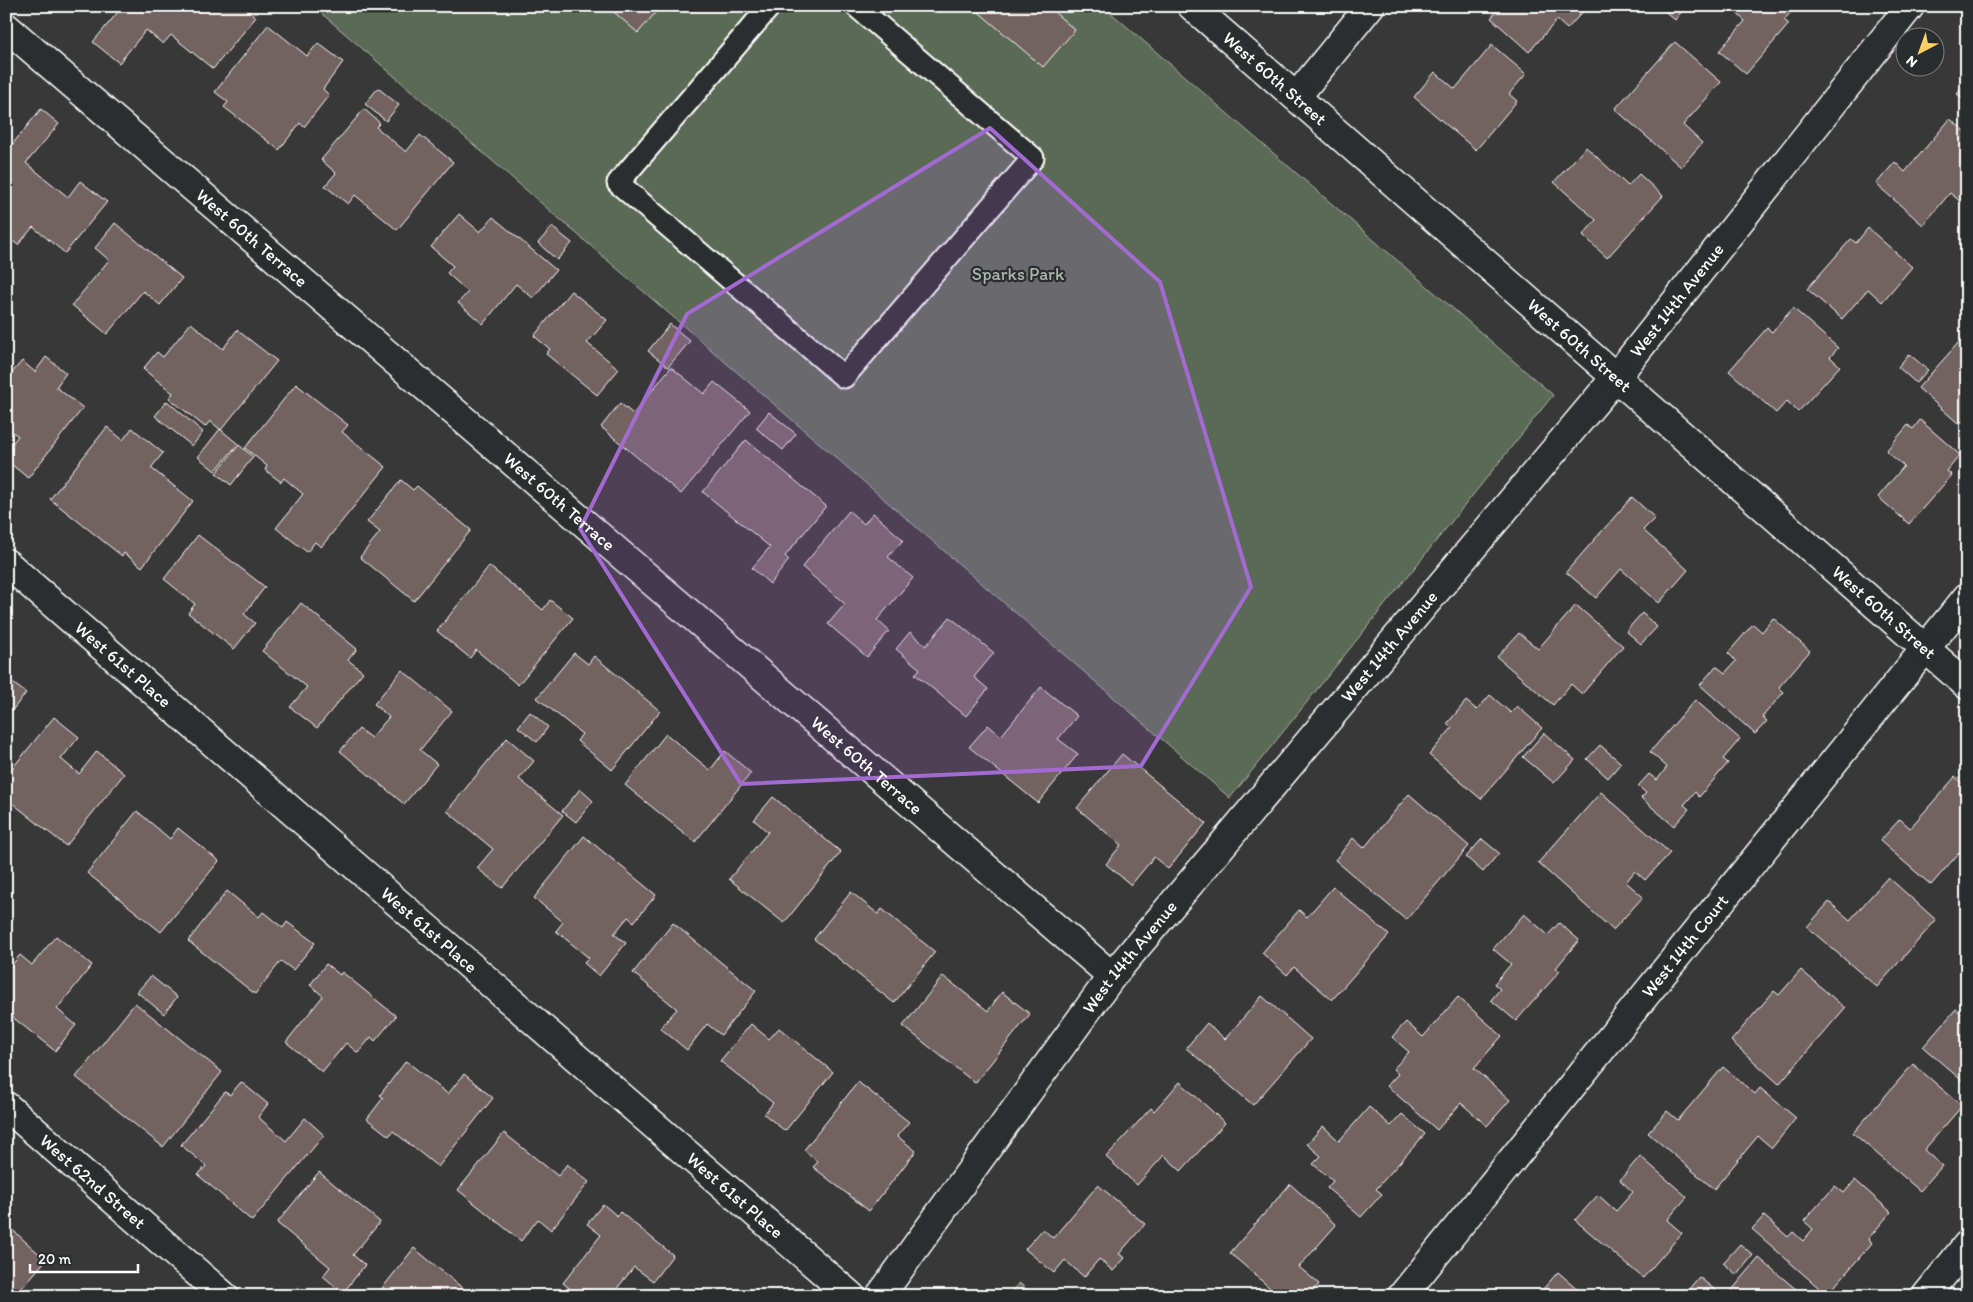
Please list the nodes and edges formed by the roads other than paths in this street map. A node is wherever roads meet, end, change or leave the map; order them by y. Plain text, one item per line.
1 (770, 6) edge
2 (856, 6) edge
3 (1192, 6) edge
4 (1370, 6) edge
5 (1910, 6) edge
6 (6, 27) edge
7 (1297, 96) junction
8 (1616, 377) junction
9 (6, 563) edge
10 (1967, 597) edge
11 (1925, 649) junction
12 (1967, 685) edge
13 (1112, 976) junction
14 (6, 1106) edge
15 (1967, 1245) edge
16 (224, 1296) edge
17 (851, 1296) edge
18 (880, 1296) edge
19 (1402, 1296) edge
20 (1926, 1296) edge

1 - 2 lane
3 - 7 street, West 60th Street
4 - 7 street
5 - 8 street, West 14th Avenue
6 - 13 street, West 60th Terrace
7 - 8 street, West 60th Street
8 - 11 street, West 60th Street
8 - 13 street, West 14th Avenue
9 - 17 street, West 61st Place
10 - 11 street, West 14th Court
11 - 12 street, West 60th Street
11 - 19 street, West 14th Court
13 - 18 street, West 14th Avenue
14 - 16 street, West 62nd Street
15 - 20 street

